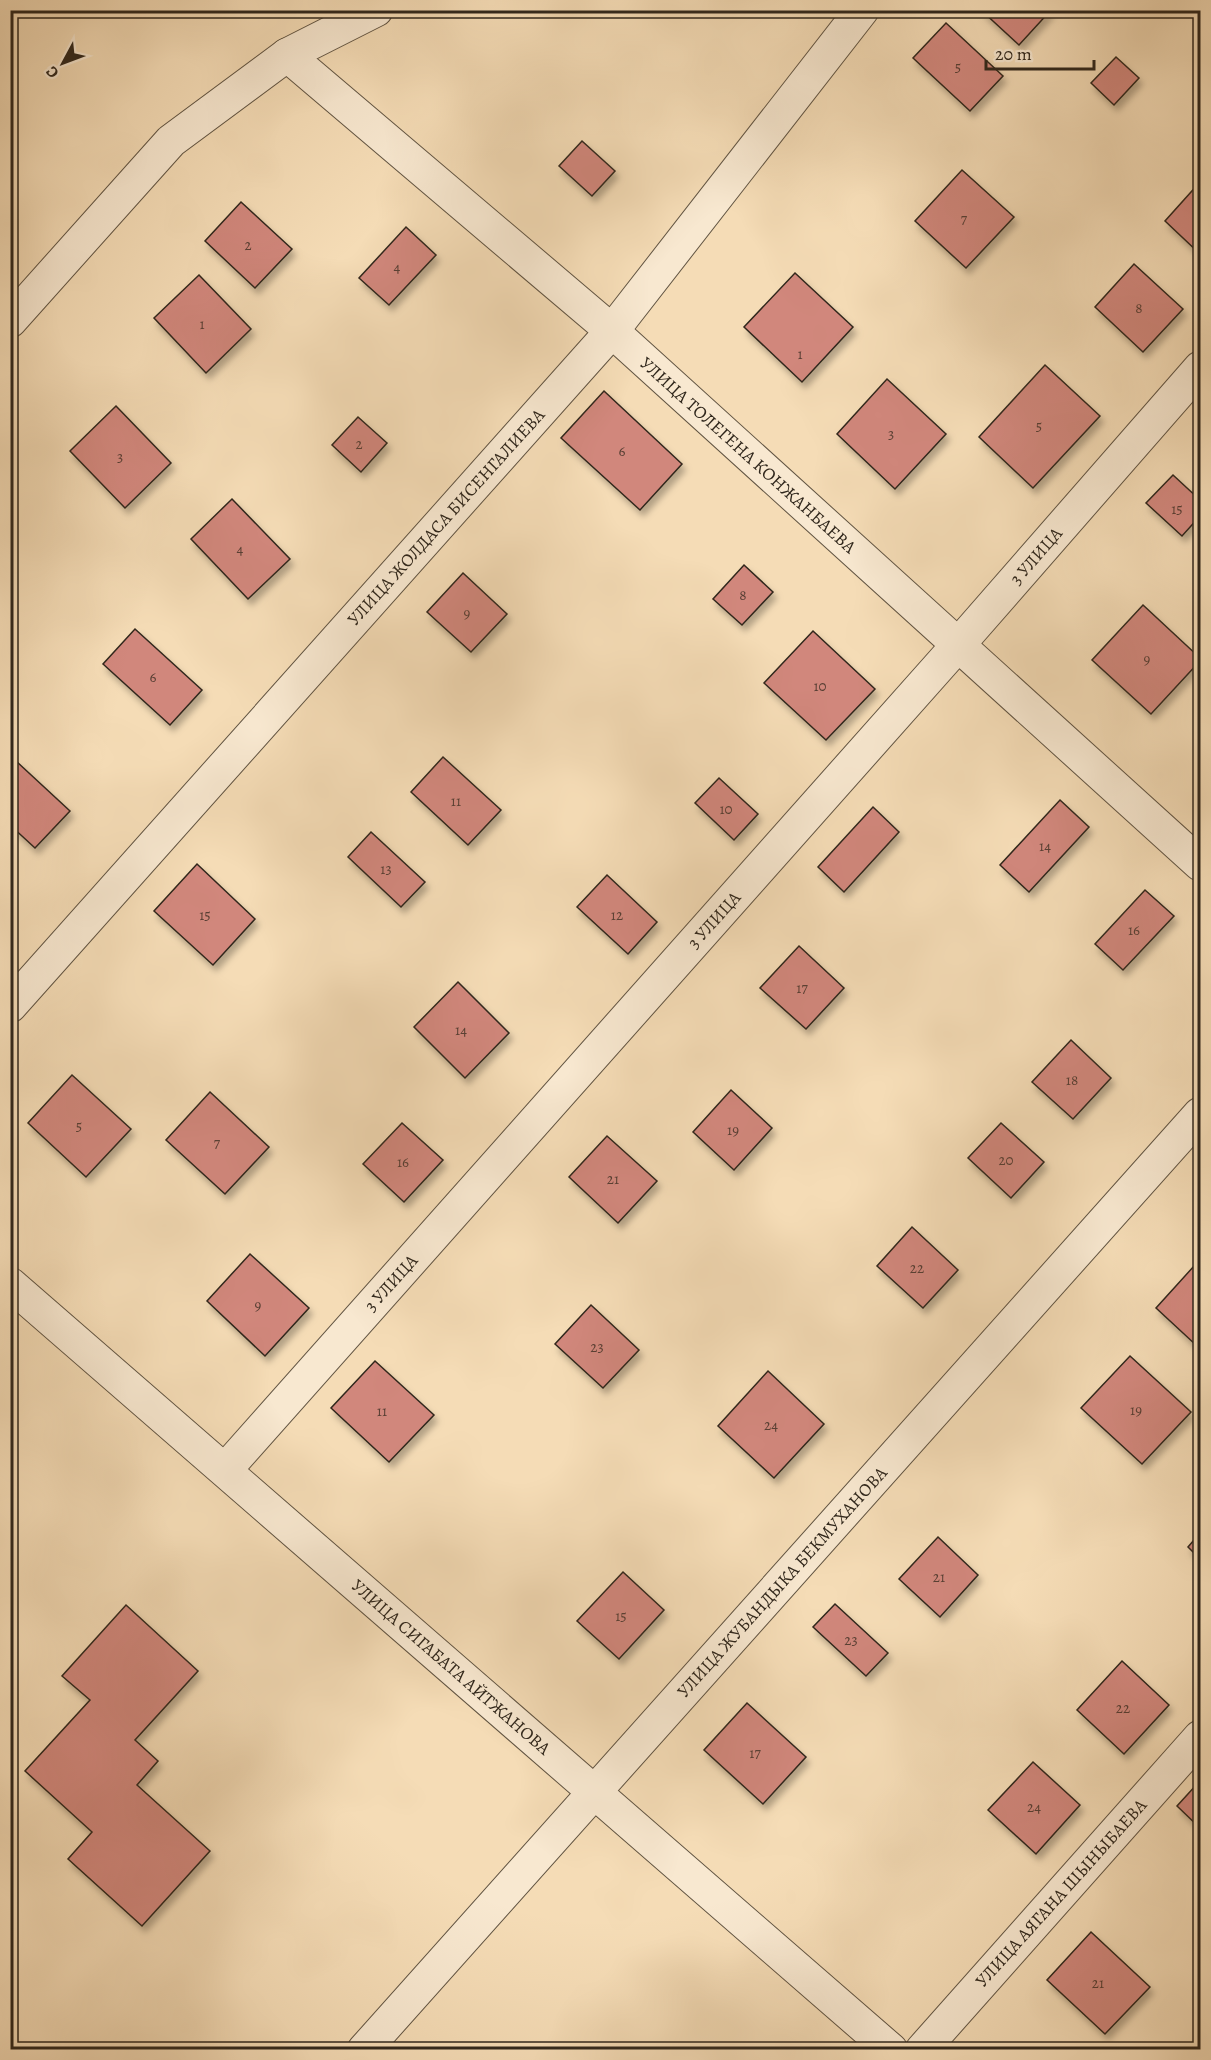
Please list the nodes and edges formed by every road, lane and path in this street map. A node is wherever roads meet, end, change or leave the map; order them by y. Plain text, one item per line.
1 (376, 10) edge
2 (862, 10) edge
3 (287, 55) junction
4 (10, 321) edge
5 (612, 331) junction
6 (1200, 368) edge
7 (958, 645) junction
8 (1200, 864) edge
9 (10, 1006) edge
10 (1200, 1114) edge
11 (10, 1284) edge
12 (225, 1470) junction
13 (1200, 1737) edge
14 (595, 1792) junction
15 (364, 2049) edge
16 (891, 2049) edge
17 (922, 2049) edge

1 - 3 street
2 - 5 street, УЛИЦА ЖОЛДАСА БИСЕНГАЛИЕВА
3 - 4 street
3 - 5 street, УЛИЦА ТОЛЕГЕНА КОНЖАНБАЕВА
5 - 7 street, УЛИЦА ТОЛЕГЕНА КОНЖАНБАЕВА
5 - 9 street, УЛИЦА ЖОЛДАСА БИСЕНГАЛИЕВА
6 - 7 street, 3 УЛИЦА
7 - 8 street, УЛИЦА ТОЛЕГЕНА КОНЖАНБАЕВА
7 - 12 street, 3 УЛИЦА
10 - 14 street, УЛИЦА ЖУБАНДЫКА БЕКМУХАНОВА
11 - 12 street, УЛИЦА СИГАБАТА АЙТЖАНОВА
12 - 14 street, УЛИЦА СИГАБАТА АЙТЖАНОВА
13 - 17 street, УЛИЦА АЯГАНА ШЫНЫБАЕВА
14 - 15 street, УЛИЦА ЖУБАНДЫКА БЕКМУХАНОВА
14 - 16 street, УЛИЦА СИГАБАТА АЙТЖАНОВА

